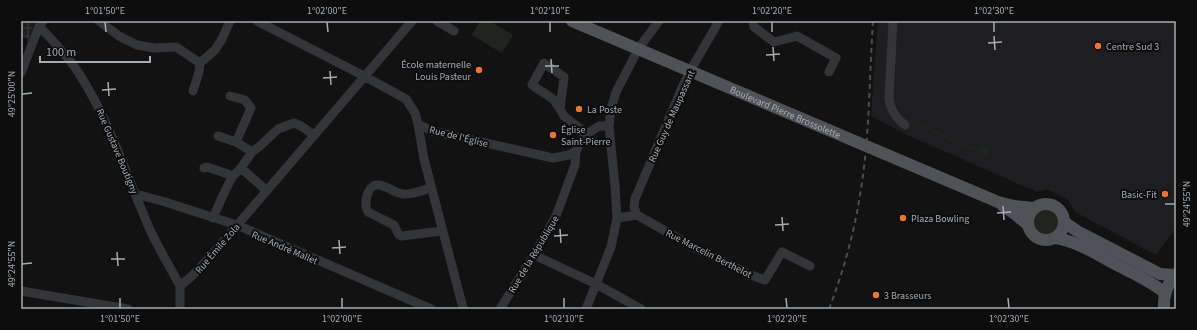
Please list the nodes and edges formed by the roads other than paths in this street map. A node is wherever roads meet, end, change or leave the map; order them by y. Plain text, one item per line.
1 (99, 21) edge
2 (230, 21) edge
3 (257, 21) edge
4 (412, 21) edge
5 (437, 21) edge
6 (572, 21) edge
7 (659, 21) edge
8 (719, 21) edge
9 (753, 21) edge
10 (893, 21) edge
11 (41, 24) edge
12 (454, 31) dead end
13 (638, 49) junction
14 (200, 63) junction
15 (690, 71) junction
16 (829, 72) dead end
17 (21, 73) edge
18 (364, 76) junction
19 (193, 91) dead end
20 (230, 96) dead end
21 (560, 109) junction
22 (418, 124) junction
23 (905, 125) dead end
24 (609, 126) junction
25 (587, 134) junction
26 (314, 135) junction
27 (218, 136) dead end
28 (236, 142) junction
29 (576, 151) junction
30 (252, 152) junction
31 (204, 168) dead end
32 (241, 168) junction
33 (232, 177) junction
34 (431, 188) junction
35 (266, 190) junction
36 (136, 194) junction
37 (998, 202) junction
38 (1034, 208) junction
39 (637, 215) junction
40 (213, 218) junction
41 (617, 218) junction
42 (1064, 222) junction
43 (236, 225) junction
44 (1028, 225) junction
45 (442, 231) junction
46 (1055, 238) junction
47 (534, 255) junction
48 (810, 266) dead end
49 (1175, 274) edge
50 (596, 284) junction
51 (180, 286) junction
52 (21, 291) edge
53 (1165, 293) junction
54 (128, 309) edge
55 (180, 309) edge
56 (431, 309) edge
57 (462, 309) edge
58 (500, 309) edge
59 (586, 309) edge
60 (641, 309) edge
61 (1164, 309) edge

1 - 14 street
2 - 14 street
3 - 18 street, Rue de l'Église
4 - 18 street, Rue Émile Zola
5 - 12 street
6 - 13 main road, Boulevard Pierre Brossolette
7 - 13 street
8 - 15 street, Rue Guy de Maupassant
9 - 16 street
10 - 23 street
11 - 17 street
11 - 36 street, Rue Gustave Boutigny
13 - 15 main road, Boulevard Pierre Brossolette
13 - 24 street
14 - 19 street
15 - 37 main road, Boulevard Pierre Brossolette
15 - 39 street, Rue Guy de Maupassant
18 - 22 street, Rue de l'Église
18 - 26 street, Rue Émile Zola
20 - 28 street
21 - 21 street
21 - 25 street
22 - 29 street, Rue de l'Église
22 - 34 street
24 - 25 street
24 - 41 street
25 - 29 street
26 - 30 street
26 - 35 street, Rue Émile Zola
27 - 28 street
28 - 30 street
29 - 47 street, Rue de la République
30 - 32 street
31 - 33 street
32 - 33 street
32 - 35 street
33 - 40 street
34 - 45 street
34 - 45 street
35 - 43 street, Rue Émile Zola
36 - 40 street, Rue André Mallet
36 - 51 street, Rue Gustave Boutigny
37 - 38 main road, Boulevard Pierre Brossolette
37 - 44 main road, Boulevard Pierre Brossolette
38 - 42 main road
38 - 44 main road
39 - 41 street
39 - 48 street, Rue Marcelin Berthelot
40 - 43 street, Rue André Mallet
41 - 50 street
42 - 46 main road
42 - 49 main road
43 - 51 street, Rue Émile Zola
43 - 56 street, Rue André Mallet
44 - 46 main road
45 - 57 street
46 - 53 main road
47 - 50 street
47 - 58 street, Rue de la République
49 - 53 main road
50 - 59 street
50 - 60 street
51 - 55 street
52 - 54 street
53 - 61 main road

